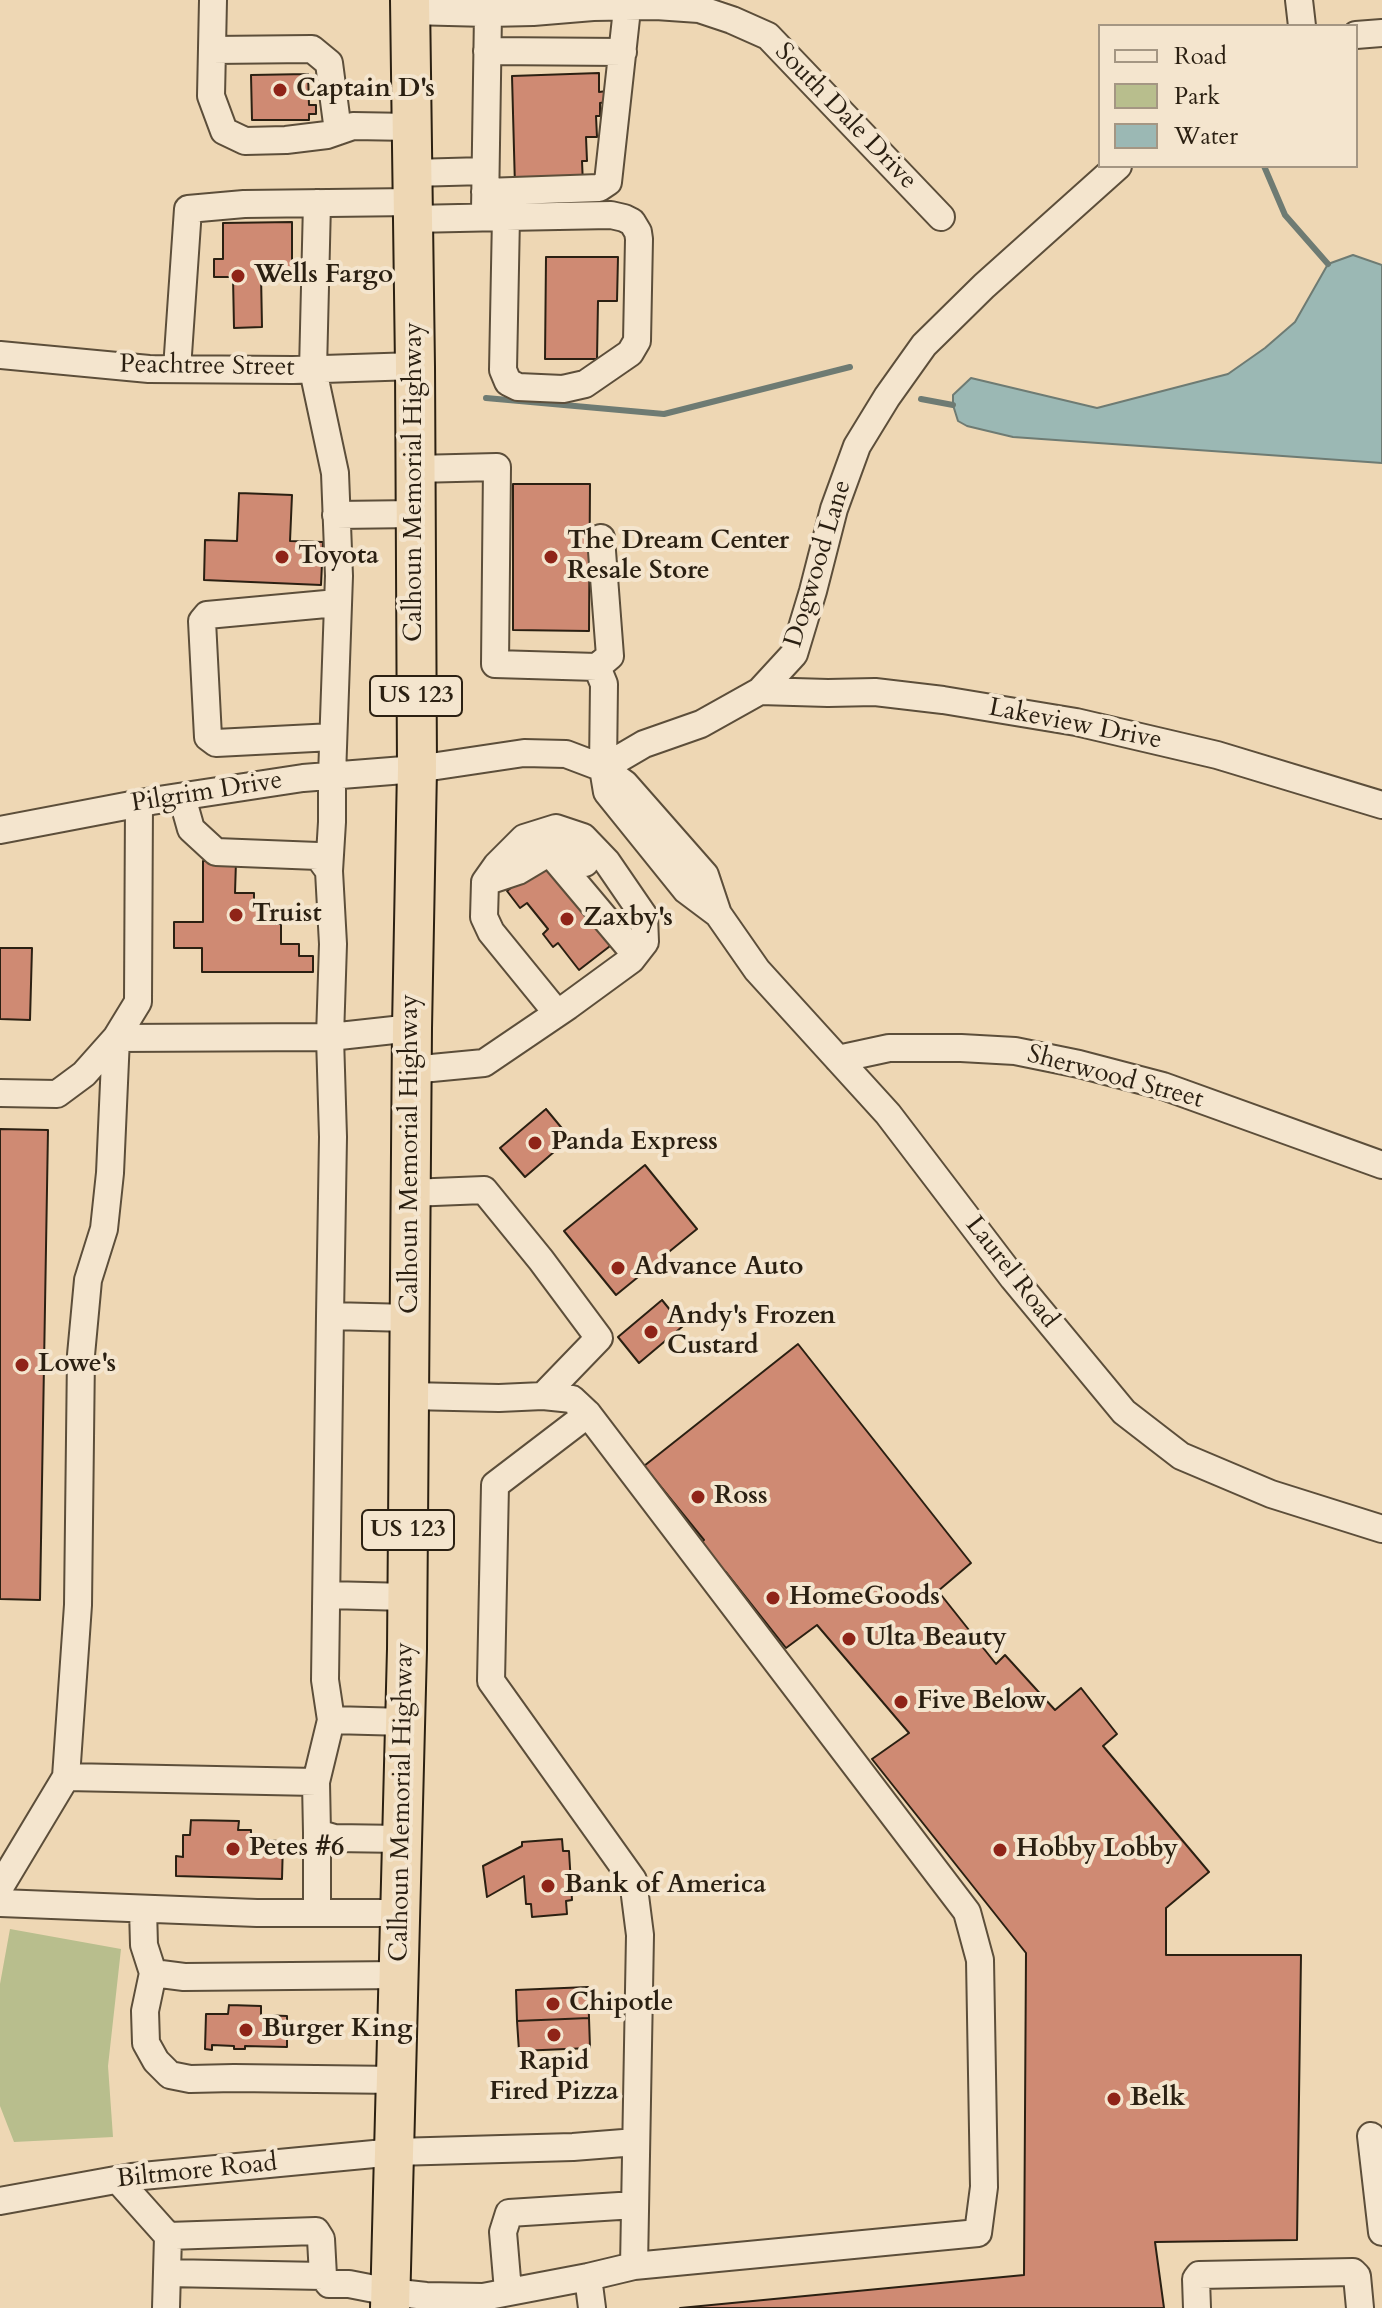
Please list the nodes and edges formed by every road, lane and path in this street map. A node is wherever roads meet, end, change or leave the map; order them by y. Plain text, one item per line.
1 (213, 0) edge
2 (1299, 0) edge
3 (628, 3) edge
4 (410, 6) edge
5 (532, 6) edge
6 (488, 13) junction
7 (1302, 24) edge
8 (1382, 33) edge
9 (1358, 35) edge
10 (212, 50) junction
11 (487, 51) junction
12 (623, 52) junction
13 (411, 127) junction
14 (338, 131) junction
15 (1116, 168) edge
16 (412, 198) junction
17 (490, 199) junction
18 (317, 203) junction
19 (941, 217) dead end
20 (0, 355) edge
21 (415, 366) junction
22 (177, 369) junction
23 (313, 370) junction
24 (415, 469) junction
25 (416, 514) junction
26 (336, 515) junction
27 (601, 538) dead end
28 (337, 603) junction
29 (597, 667) junction
30 (760, 691) junction
31 (333, 737) junction
32 (603, 768) junction
33 (417, 769) junction
34 (332, 776) junction
35 (182, 797) junction
36 (139, 803) junction
37 (1382, 805) edge
38 (0, 830) edge
39 (641, 833) junction
40 (607, 862) junction
41 (329, 871) junction
42 (485, 882) junction
43 (718, 914) junction
44 (640, 948) junction
45 (562, 1010) junction
46 (412, 1028) junction
47 (330, 1037) junction
48 (116, 1038) junction
49 (838, 1059) junction
50 (411, 1070) junction
51 (0, 1093) edge
52 (1382, 1165) edge
53 (410, 1193) junction
54 (330, 1316) junction
55 (410, 1318) junction
56 (409, 1396) junction
57 (543, 1396) junction
58 (588, 1414) junction
59 (1382, 1529) edge
60 (327, 1595) junction
61 (408, 1597) junction
62 (331, 1720) junction
63 (406, 1722) junction
64 (66, 1777) junction
65 (316, 1782) junction
66 (317, 1833) junction
67 (403, 1839) junction
68 (0, 1887) edge
69 (0, 1903) edge
70 (143, 1909) junction
71 (317, 1913) junction
72 (401, 1913) junction
73 (153, 1973) junction
74 (399, 1975) junction
75 (397, 2080) junction
76 (1371, 2136) dead end
77 (636, 2142) junction
78 (395, 2152) junction
79 (118, 2180) junction
80 (2, 2196) edge
81 (635, 2205) junction
82 (1382, 2232) edge
83 (168, 2236) junction
84 (634, 2266) junction
85 (167, 2273) junction
86 (323, 2276) junction
87 (588, 2277) junction
88 (491, 2298) edge
89 (390, 2300) edge
90 (166, 2308) edge
91 (592, 2308) edge
92 (1197, 2308) edge
93 (1360, 2308) edge

1 - 10 street
2 - 7 street
3 - 5 street, South Dale Drive
3 - 12 street
3 - 19 street, South Dale Drive
4 - 6 street, South Dale Drive
4 - 13 highway, Calhoun Memorial Highway / US 123
5 - 6 street, South Dale Drive
6 - 11 street
8 - 9 street
10 - 14 street
10 - 14 street
11 - 12 street
11 - 17 street
12 - 17 street
13 - 14 street
13 - 16 highway, Calhoun Memorial Highway / US 123
15 - 30 street, Dogwood Lane
16 - 17 street
16 - 17 street
16 - 18 street
16 - 21 highway, Calhoun Memorial Highway / US 123
17 - 17 street
18 - 22 street
18 - 23 street
20 - 22 street, Peachtree Street
21 - 23 street, Peachtree Street
21 - 24 highway, Calhoun Memorial Highway / US 123
22 - 23 street, Peachtree Street
23 - 26 street
24 - 25 highway, Calhoun Memorial Highway / US 123
24 - 29 street
25 - 26 street
25 - 33 highway, Calhoun Memorial Highway / US 123
26 - 28 street
27 - 29 street
28 - 31 street
28 - 31 street
29 - 32 street
30 - 32 street, Dogwood Lane
30 - 37 street, Lakeview Drive
31 - 34 street
32 - 33 street
32 - 39 street, Laurel Road
32 - 43 street, Laurel Road
33 - 34 street, Pilgrim Drive
33 - 46 highway, Calhoun Memorial Highway / US 123
34 - 35 street, Pilgrim Drive
34 - 41 street
35 - 36 street, Pilgrim Drive
35 - 41 street
36 - 38 street, Pilgrim Drive
36 - 48 street
39 - 40 street
39 - 43 street, Laurel Road
40 - 42 street
40 - 44 street
41 - 47 street
42 - 44 street
42 - 45 street
43 - 49 street, Laurel Road
44 - 45 street
45 - 50 street
46 - 47 street
46 - 50 highway, Calhoun Memorial Highway / US 123
47 - 48 street
47 - 54 street
48 - 51 street
48 - 64 street
49 - 52 street, Sherwood Street
49 - 59 street, Laurel Road
50 - 53 highway, Calhoun Memorial Highway / US 123
53 - 55 highway, Calhoun Memorial Highway / US 123
53 - 57 street
54 - 55 street
54 - 60 street
55 - 56 highway, Calhoun Memorial Highway / US 123
56 - 57 street
56 - 61 highway, Calhoun Memorial Highway / US 123
57 - 58 street
58 - 77 street
58 - 84 street
60 - 61 street
60 - 62 street
61 - 63 highway, Calhoun Memorial Highway / US 123
62 - 63 street
62 - 65 street
63 - 67 highway, Calhoun Memorial Highway / US 123
64 - 65 street
64 - 68 street
65 - 66 street
66 - 67 street
66 - 71 street
67 - 72 highway, Calhoun Memorial Highway / US 123
69 - 70 street
70 - 71 street
70 - 73 street
71 - 72 street
72 - 74 highway, Calhoun Memorial Highway / US 123
73 - 74 street
73 - 75 street
74 - 75 highway, Calhoun Memorial Highway / US 123
75 - 78 highway, Calhoun Memorial Highway / US 123
76 - 82 street
77 - 78 street, Biltmore Road
77 - 81 street
78 - 79 street, Biltmore Road
78 - 89 highway, Calhoun Memorial Highway / US 123
79 - 80 street, Biltmore Road
79 - 83 street
81 - 84 street
81 - 88 street
83 - 85 street
83 - 86 street
84 - 87 street
85 - 86 street
85 - 90 street
86 - 89 street
87 - 88 street
87 - 91 street
88 - 89 street
92 - 93 street

